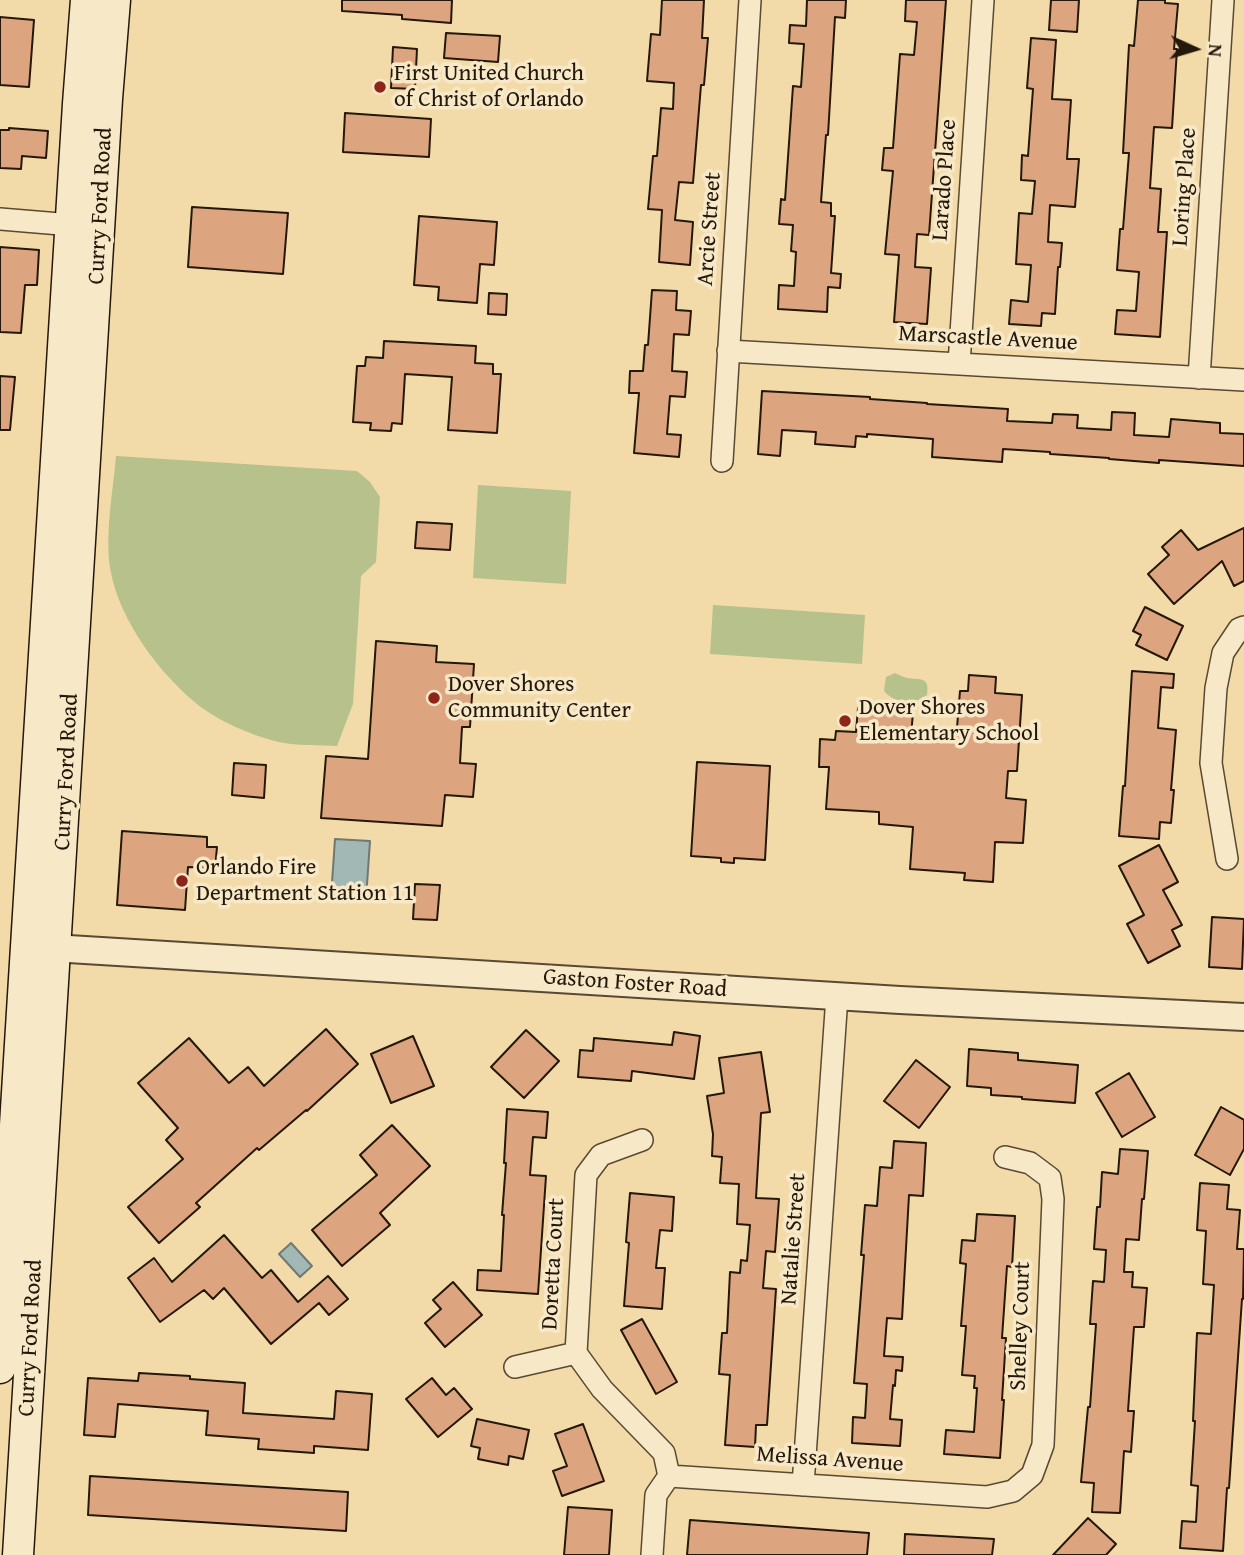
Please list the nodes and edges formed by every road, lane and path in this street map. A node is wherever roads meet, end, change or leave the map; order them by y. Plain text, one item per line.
1 (86, 0) edge
2 (115, 0) edge
3 (750, 0) edge
4 (984, 0) edge
5 (1223, 0) edge
6 (73, 184) junction
7 (102, 186) junction
8 (0, 219) edge
9 (70, 225) junction
10 (100, 227) junction
11 (728, 351) junction
12 (959, 364) junction
13 (1199, 378) junction
14 (1244, 380) edge
15 (722, 461) dead end
16 (1244, 627) edge
17 (1227, 859) dead end
18 (27, 947) junction
19 (57, 948) junction
20 (837, 996) junction
21 (1244, 1017) edge
22 (8, 1099) edge
23 (45, 1101) junction
24 (642, 1140) dead end
25 (1004, 1157) dead end
26 (11, 1337) edge
27 (576, 1353) junction
28 (515, 1367) dead end
29 (0, 1368) edge
30 (669, 1476) junction
31 (803, 1485) junction
32 (987, 1497) joint
33 (12, 1548) edge
34 (652, 1555) edge

1 - 6 main road, Curry Ford Road
2 - 7 main road, Curry Ford Road
3 - 11 street, Arcie Street
4 - 12 street, Larado Place
5 - 13 street, Loring Place
6 - 7 street
6 - 9 main road, Curry Ford Road
7 - 10 main road, Curry Ford Road
8 - 9 street
9 - 10 street
9 - 18 main road, Curry Ford Road
10 - 19 main road, Curry Ford Road
11 - 12 street, Marscastle Avenue
11 - 15 street, Arcie Street
12 - 13 street, Marscastle Avenue
13 - 14 street, Marscastle Avenue
16 - 17 street
18 - 19 street, Gaston Foster Road
18 - 22 main road, Curry Ford Road
19 - 20 street, Gaston Foster Road
19 - 23 main road, Curry Ford Road
20 - 21 street, Gaston Foster Road
20 - 31 street, Natalie Street
22 - 23 street
22 - 26 main road, Curry Ford Road
23 - 26 main road, Curry Ford Road
24 - 27 street, Doretta Court
25 - 32 street, Shelley Court
26 - 29 main road, Curry Ford Road
26 - 33 main road, Curry Ford Road
27 - 28 street
27 - 30 street, Doretta Court
30 - 31 street, Melissa Avenue
30 - 34 street
31 - 32 street, Melissa Avenue

